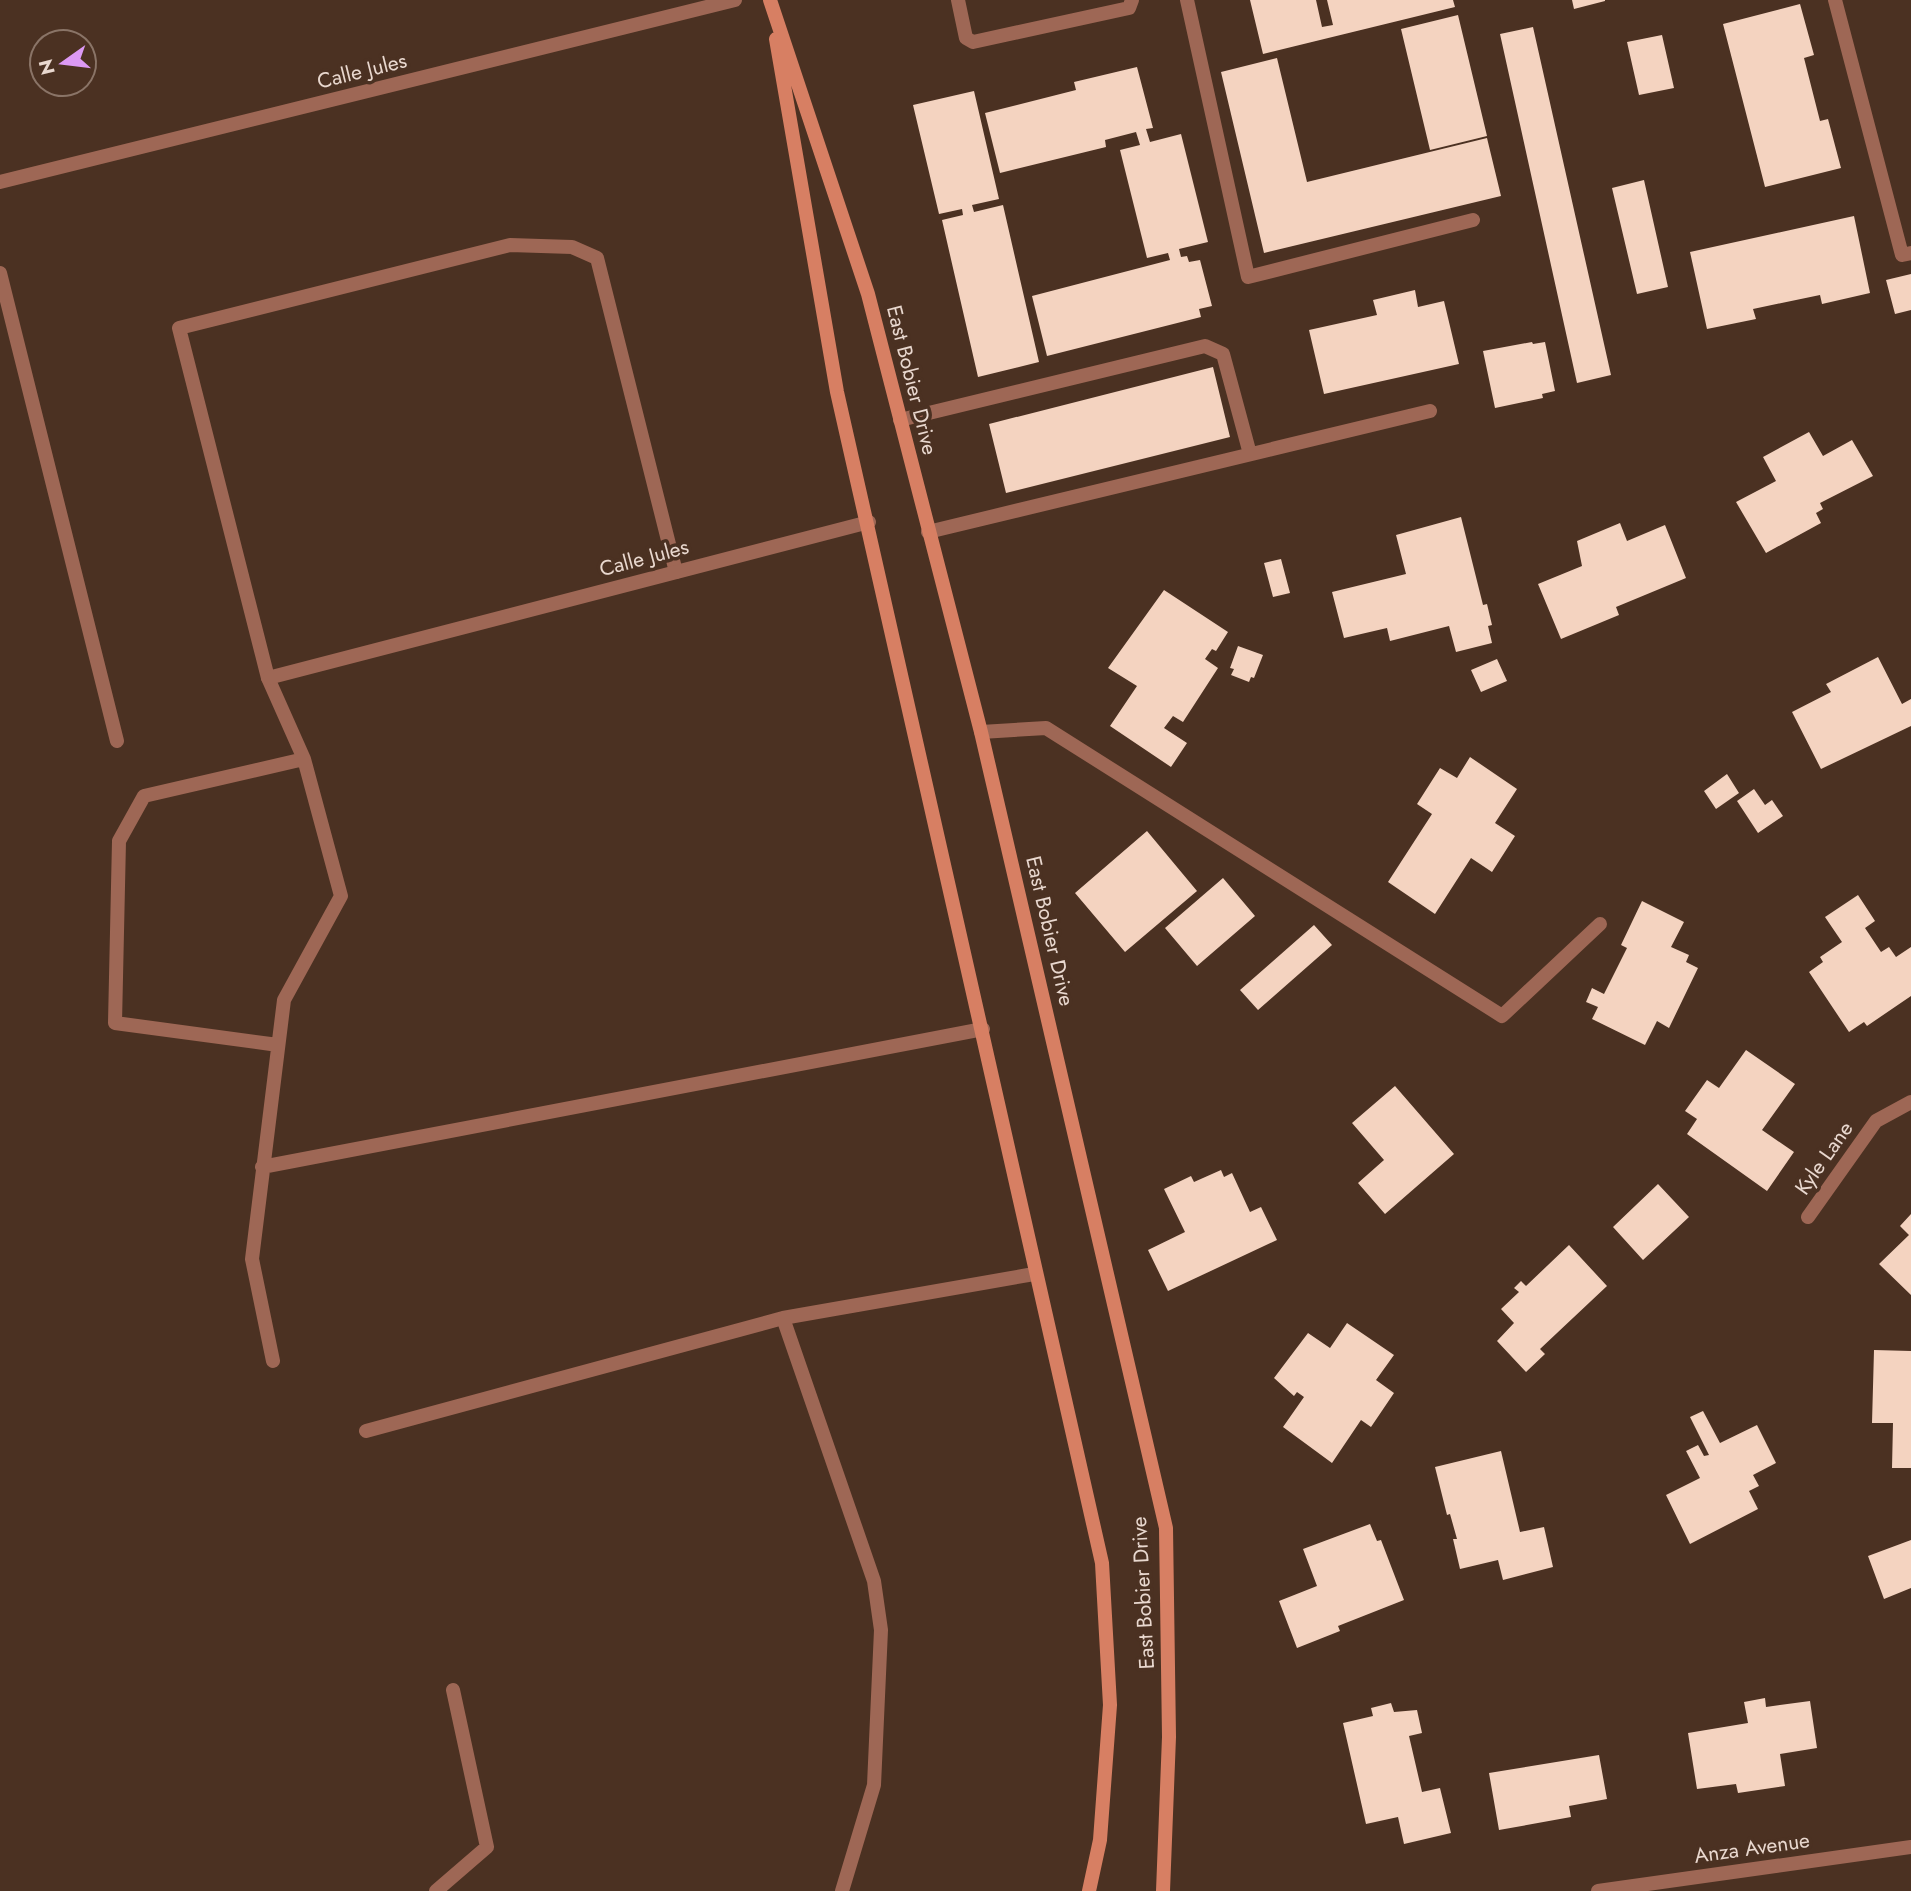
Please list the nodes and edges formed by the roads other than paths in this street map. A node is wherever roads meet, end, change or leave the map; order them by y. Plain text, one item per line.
1 (735, 0) edge
2 (770, 0) edge
3 (958, 0) edge
4 (1132, 0) edge
5 (1187, 0) edge
6 (1835, 0) edge
7 (0, 182) edge
8 (1473, 220) dead end
9 (1911, 253) edge
10 (0, 272) edge
11 (1430, 411) dead end
12 (900, 420) junction
13 (1250, 454) junction
14 (869, 522) junction
15 (928, 532) junction
16 (676, 572) junction
17 (268, 678) junction
18 (981, 732) junction
19 (117, 741) dead end
20 (304, 759) junction
21 (1600, 924) dead end
22 (983, 1028) junction
23 (278, 1045) junction
24 (1911, 1102) edge
25 (262, 1167) junction
26 (1808, 1217) dead end
27 (1034, 1273) junction
28 (783, 1318) junction
29 (273, 1361) dead end
30 (366, 1431) dead end
31 (453, 1690) dead end
32 (1911, 1847) edge
33 (436, 1891) edge
34 (842, 1891) edge
35 (1089, 1891) edge
36 (1163, 1891) edge
37 (1598, 1891) edge

1 - 7 street, Calle Jules
2 - 12 main road, East Bobier Drive
2 - 14 main road, East Bobier Drive
3 - 4 street
5 - 8 street
6 - 9 street
10 - 19 street
11 - 13 street
12 - 13 street
12 - 15 main road, East Bobier Drive
13 - 15 street
14 - 16 street, Calle Jules
14 - 22 main road, East Bobier Drive
15 - 18 main road, East Bobier Drive
16 - 17 street, Calle Jules
16 - 17 street
17 - 20 street
18 - 21 street
18 - 36 main road, East Bobier Drive
20 - 23 street
20 - 23 street
22 - 25 street
22 - 27 main road, East Bobier Drive
23 - 25 street
24 - 26 street, Kyle Lane
25 - 29 street
27 - 28 street
27 - 35 main road, East Bobier Drive
28 - 30 street
28 - 34 street
31 - 33 street
32 - 37 street, Anza Avenue

